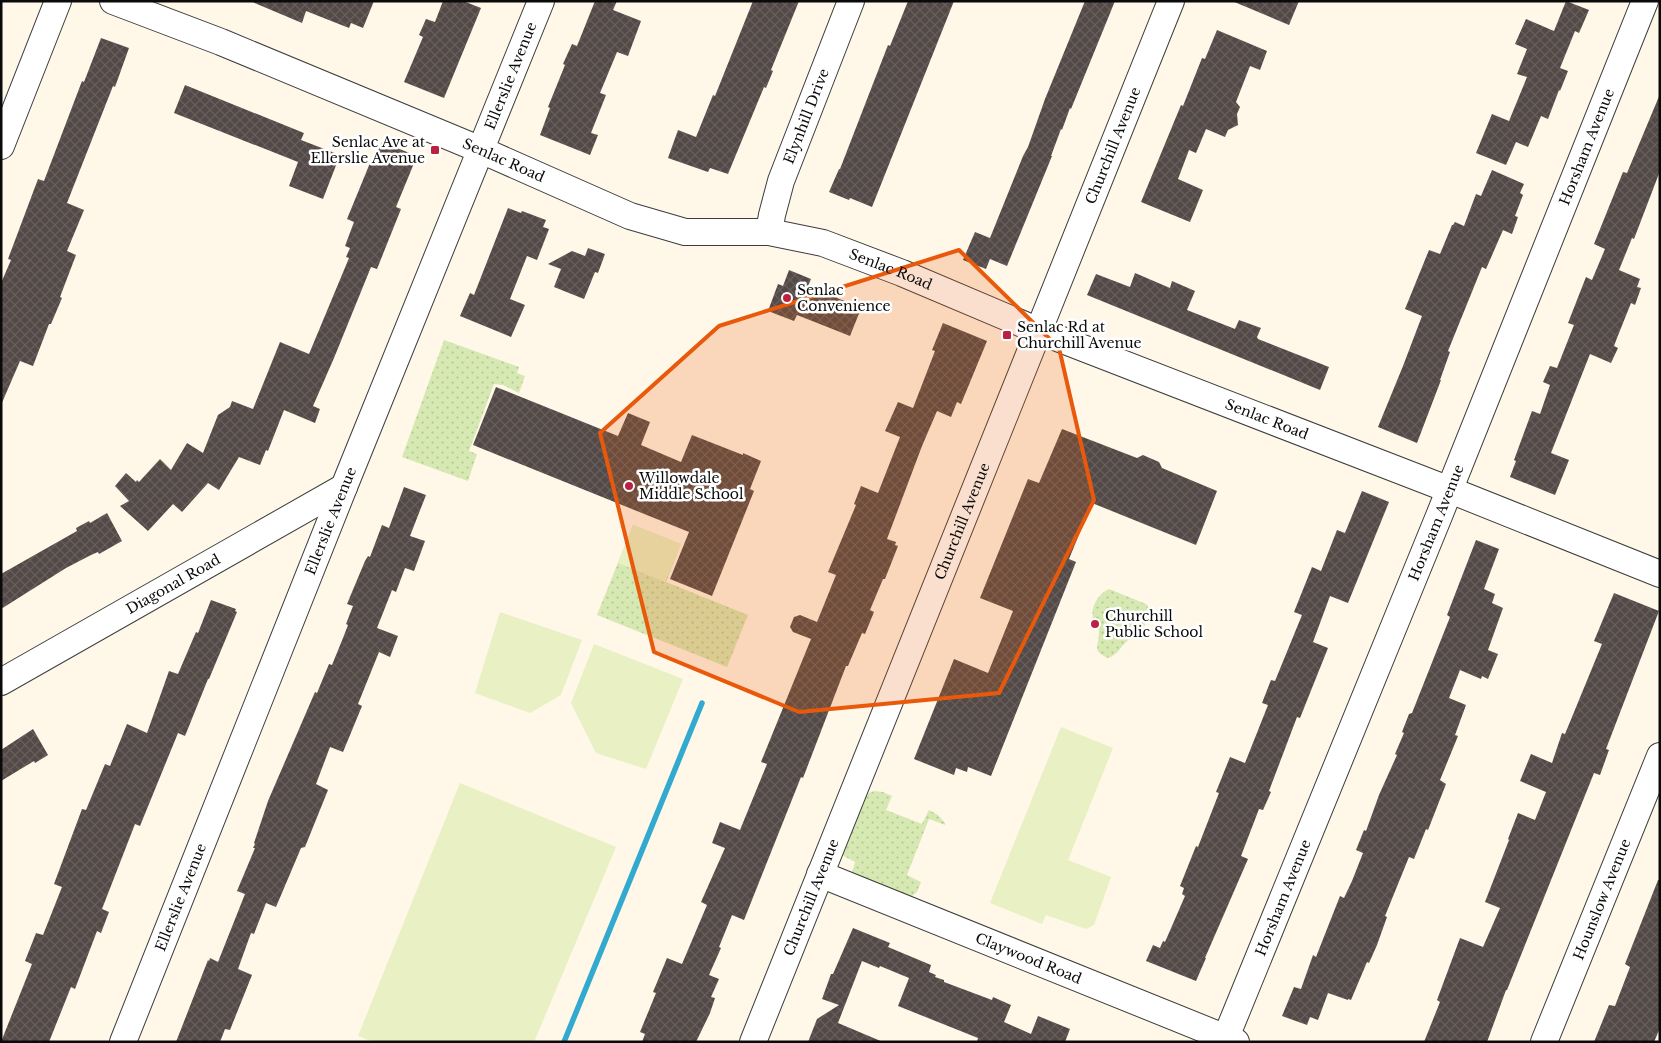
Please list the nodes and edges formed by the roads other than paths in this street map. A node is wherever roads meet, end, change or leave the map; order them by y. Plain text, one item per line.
1 (58, 1) edge
2 (113, 1) edge
3 (541, 1) edge
4 (851, 1) edge
5 (1171, 1) edge
6 (1645, 1) edge
7 (1, 146) edge
8 (481, 150) junction
9 (769, 232) junction
10 (1038, 331) junction
11 (344, 487) junction
12 (1450, 490) junction
13 (1660, 574) edge
14 (1, 682) edge
15 (1660, 756) edge
16 (820, 874) junction
17 (1229, 1040) edge
18 (123, 1042) edge
19 (753, 1042) edge
20 (1544, 1042) edge

1 - 7 street
2 - 8 street, Senlac Road
3 - 8 street, Ellerslie Avenue
4 - 9 street, Elynhill Drive
5 - 10 street, Churchill Avenue
6 - 12 street, Horsham Avenue
8 - 9 street, Senlac Road
8 - 11 street, Ellerslie Avenue
9 - 10 street, Senlac Road
10 - 12 street, Senlac Road
10 - 16 street, Churchill Avenue
11 - 14 street, Diagonal Road
11 - 18 street, Ellerslie Avenue
12 - 13 street, Senlac Road
12 - 17 street, Horsham Avenue
15 - 20 street, Hounslow Avenue
16 - 17 street, Claywood Road
16 - 19 street, Churchill Avenue

